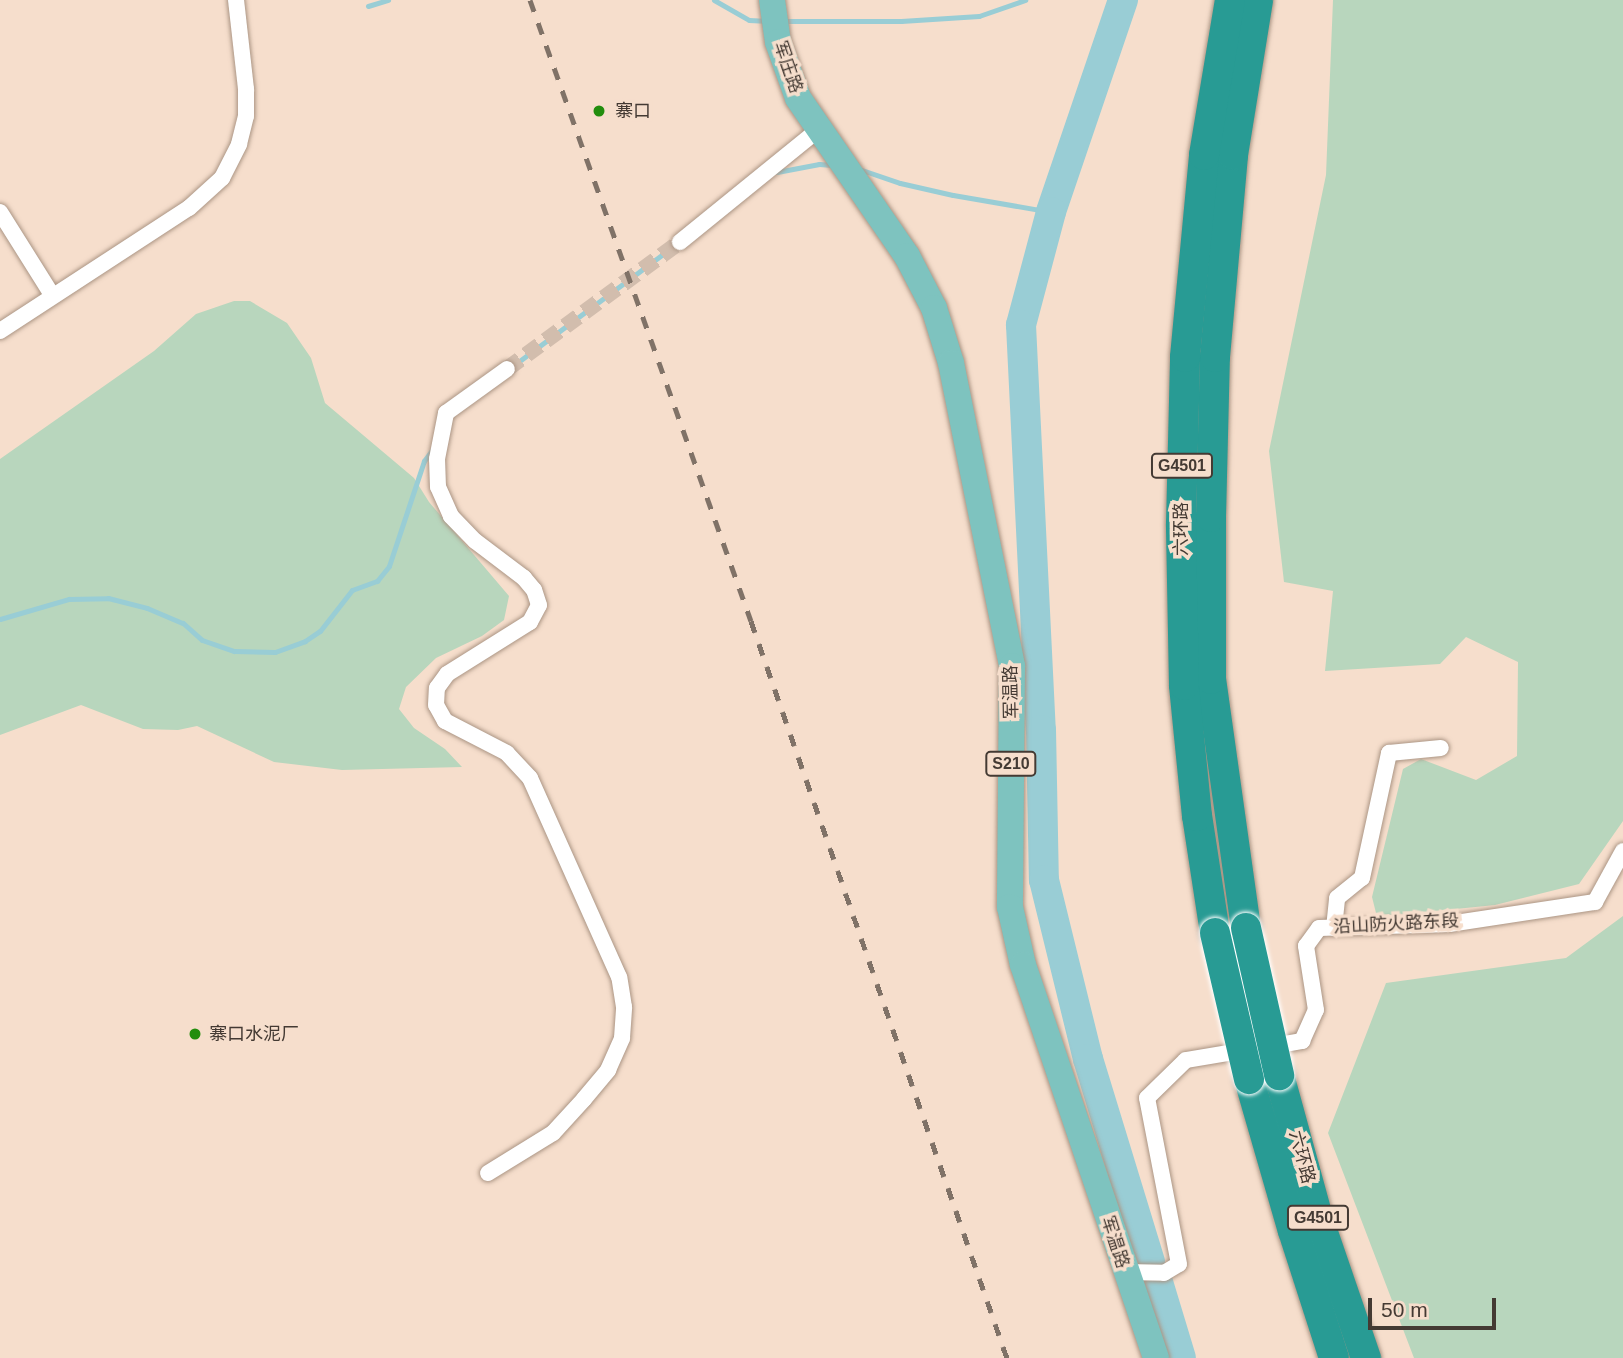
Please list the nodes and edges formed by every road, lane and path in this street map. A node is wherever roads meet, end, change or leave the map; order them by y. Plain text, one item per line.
1 (236, 0) edge
2 (772, 0) edge
3 (1230, 0) edge
4 (1258, 0) edge
5 (818, 130) junction
6 (0, 212) edge
7 (680, 242) tunnel mouth
8 (52, 295) junction
9 (0, 331) edge
10 (508, 369) tunnel mouth
11 (1441, 748) dead end
12 (1623, 851) edge
13 (1334, 928) junction
14 (488, 1173) dead end
15 (1125, 1272) junction
16 (1156, 1358) edge
17 (1334, 1358) edge
18 (1366, 1358) edge

1 - 8 street
2 - 5 main road, 军庄路 / S210
3 - 17 highway, 六环路 / G4501, bridge
4 - 18 highway, 六环路 / G4501, bridge
5 - 7 street
5 - 15 main road, 军温路 / S210
6 - 8 street
8 - 9 street
10 - 14 street
11 - 13 street
12 - 13 street, 沿山防火路东段
13 - 15 street, 沿山防火路东段
15 - 16 main road, 军温路 / S210

